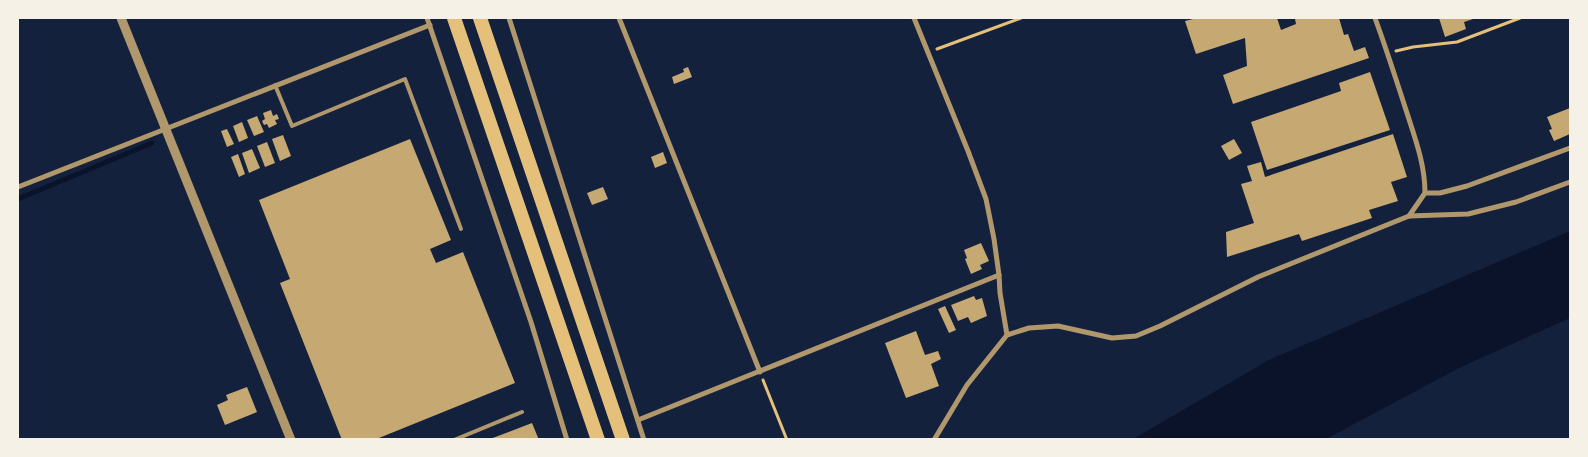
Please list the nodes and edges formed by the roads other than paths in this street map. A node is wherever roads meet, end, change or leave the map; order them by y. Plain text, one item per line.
1 (121, 18) edge
2 (427, 18) edge
3 (454, 18) edge
4 (480, 18) edge
5 (509, 18) edge
6 (619, 18) edge
7 (914, 18) edge
8 (1375, 18) edge
9 (430, 25) junction
10 (275, 84) junction
11 (167, 128) junction
12 (1570, 148) edge
13 (1570, 182) edge
14 (18, 187) edge
15 (1425, 193) junction
16 (1409, 216) junction
17 (461, 229) dead end
18 (999, 275) junction
19 (1007, 335) junction
20 (760, 372) junction
21 (522, 412) dead end
22 (638, 420) junction
23 (291, 440) edge
24 (454, 440) edge
25 (567, 440) edge
26 (598, 440) edge
27 (623, 440) edge
28 (644, 440) edge
29 (934, 440) edge

1 - 11 street
2 - 9 street
3 - 26 highway
4 - 27 highway
5 - 22 street
6 - 20 street
7 - 18 street
8 - 15 street
9 - 10 street
9 - 25 street
10 - 11 street
10 - 17 lane
11 - 14 street
11 - 23 street
12 - 15 street
13 - 16 street
15 - 16 street
16 - 19 street
18 - 19 street
18 - 20 street
19 - 29 street
20 - 22 street
21 - 24 lane
22 - 28 street

